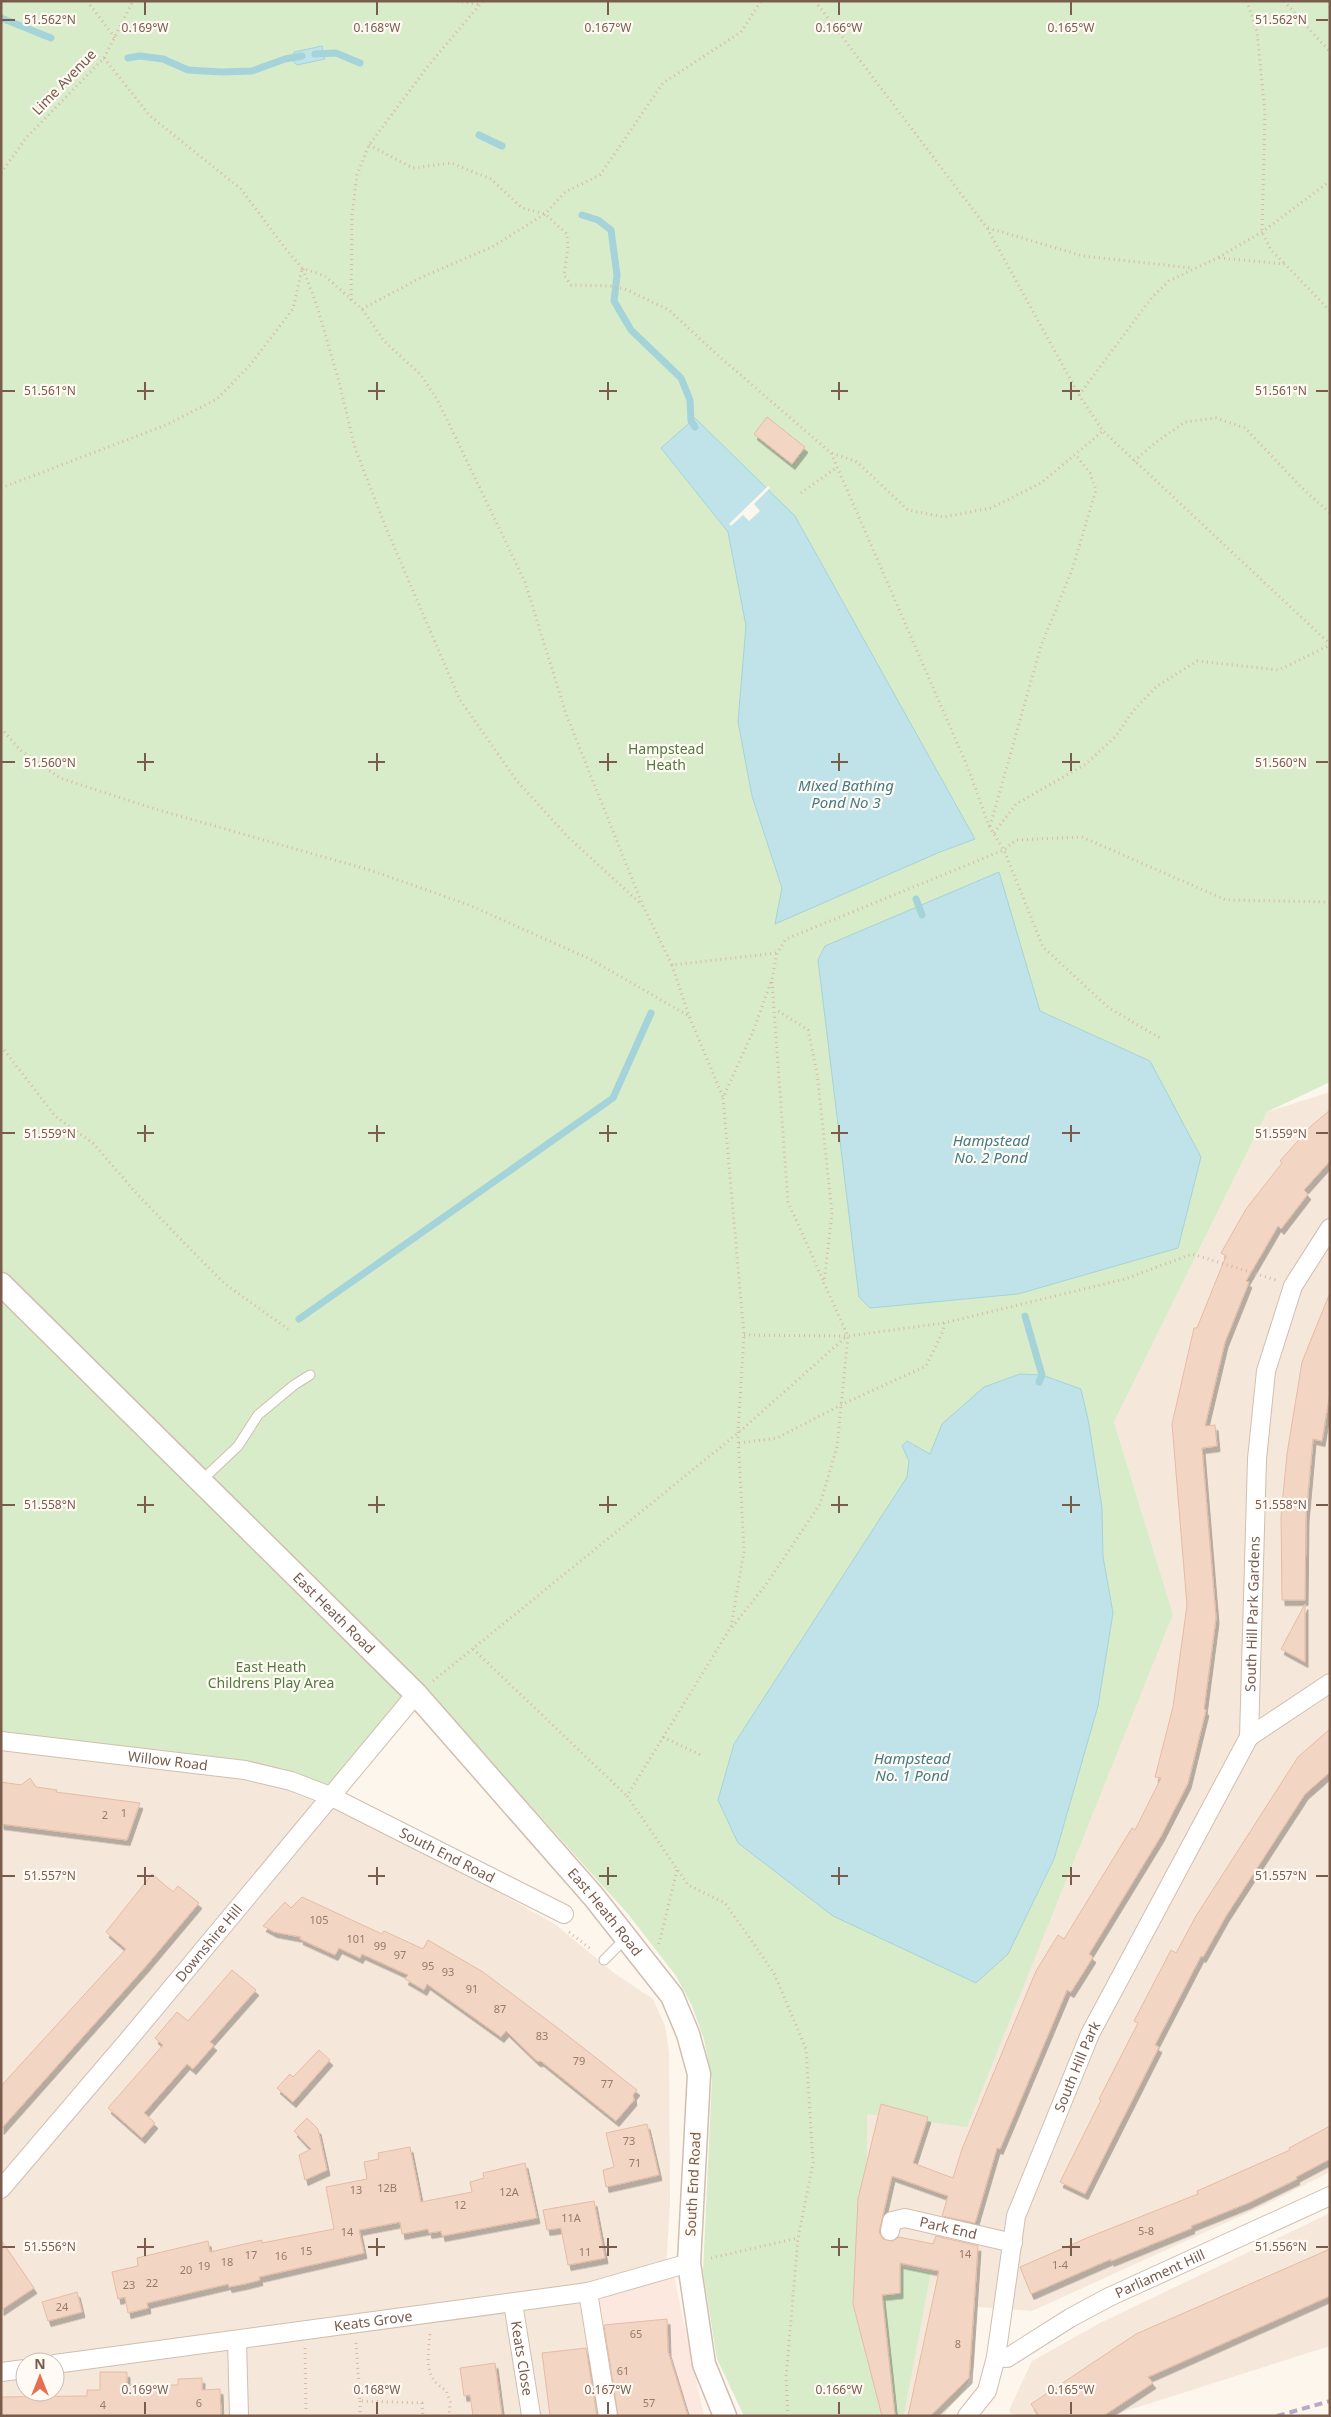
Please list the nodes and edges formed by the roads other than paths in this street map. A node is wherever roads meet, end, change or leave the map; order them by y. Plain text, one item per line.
1 (1330, 1228) edge
2 (1, 1284) edge
3 (310, 1375) dead end
4 (200, 1481) junction
5 (1330, 1683) edge
6 (416, 1694) junction
7 (1249, 1736) junction
8 (1, 1741) edge
9 (330, 1796) junction
10 (564, 1914) road end
11 (624, 1939) junction
12 (604, 1960) road end
13 (648, 1966) joint
14 (1, 2189) edge
15 (1330, 2196) edge
16 (890, 2231) dead end
17 (1013, 2243) junction
18 (689, 2262) junction
19 (588, 2292) junction
20 (514, 2303) junction
21 (238, 2340) junction
22 (996, 2357) junction
23 (65, 2363) edge
24 (15, 2370) edge
25 (1, 2372) edge
26 (531, 2415) edge
27 (239, 2416) edge
28 (608, 2416) edge
29 (725, 2416) edge
30 (967, 2416) edge

1 - 7 street, South Hill Park Gardens
2 - 4 street, East Heath Road
3 - 4 lane
4 - 6 street, East Heath Road
5 - 7 street
6 - 9 street, Downshire Hill
6 - 11 street, East Heath Road
7 - 17 street, South Hill Park
8 - 9 street, Willow Road
9 - 10 street, South End Road
9 - 14 street, Downshire Hill
11 - 12 lane
11 - 13 street, East Heath Road
13 - 18 street, South End Road
15 - 22 street, Parliament Hill
16 - 17 street, Park End
17 - 22 street, South Hill Park
18 - 19 street, Keats Grove
18 - 29 street, South End Road
19 - 20 street, Keats Grove
19 - 28 street
20 - 21 street, Keats Grove
20 - 26 street, Keats Close
21 - 23 street, Keats Grove
21 - 27 street
22 - 30 street, South Hill Park
24 - 25 street

